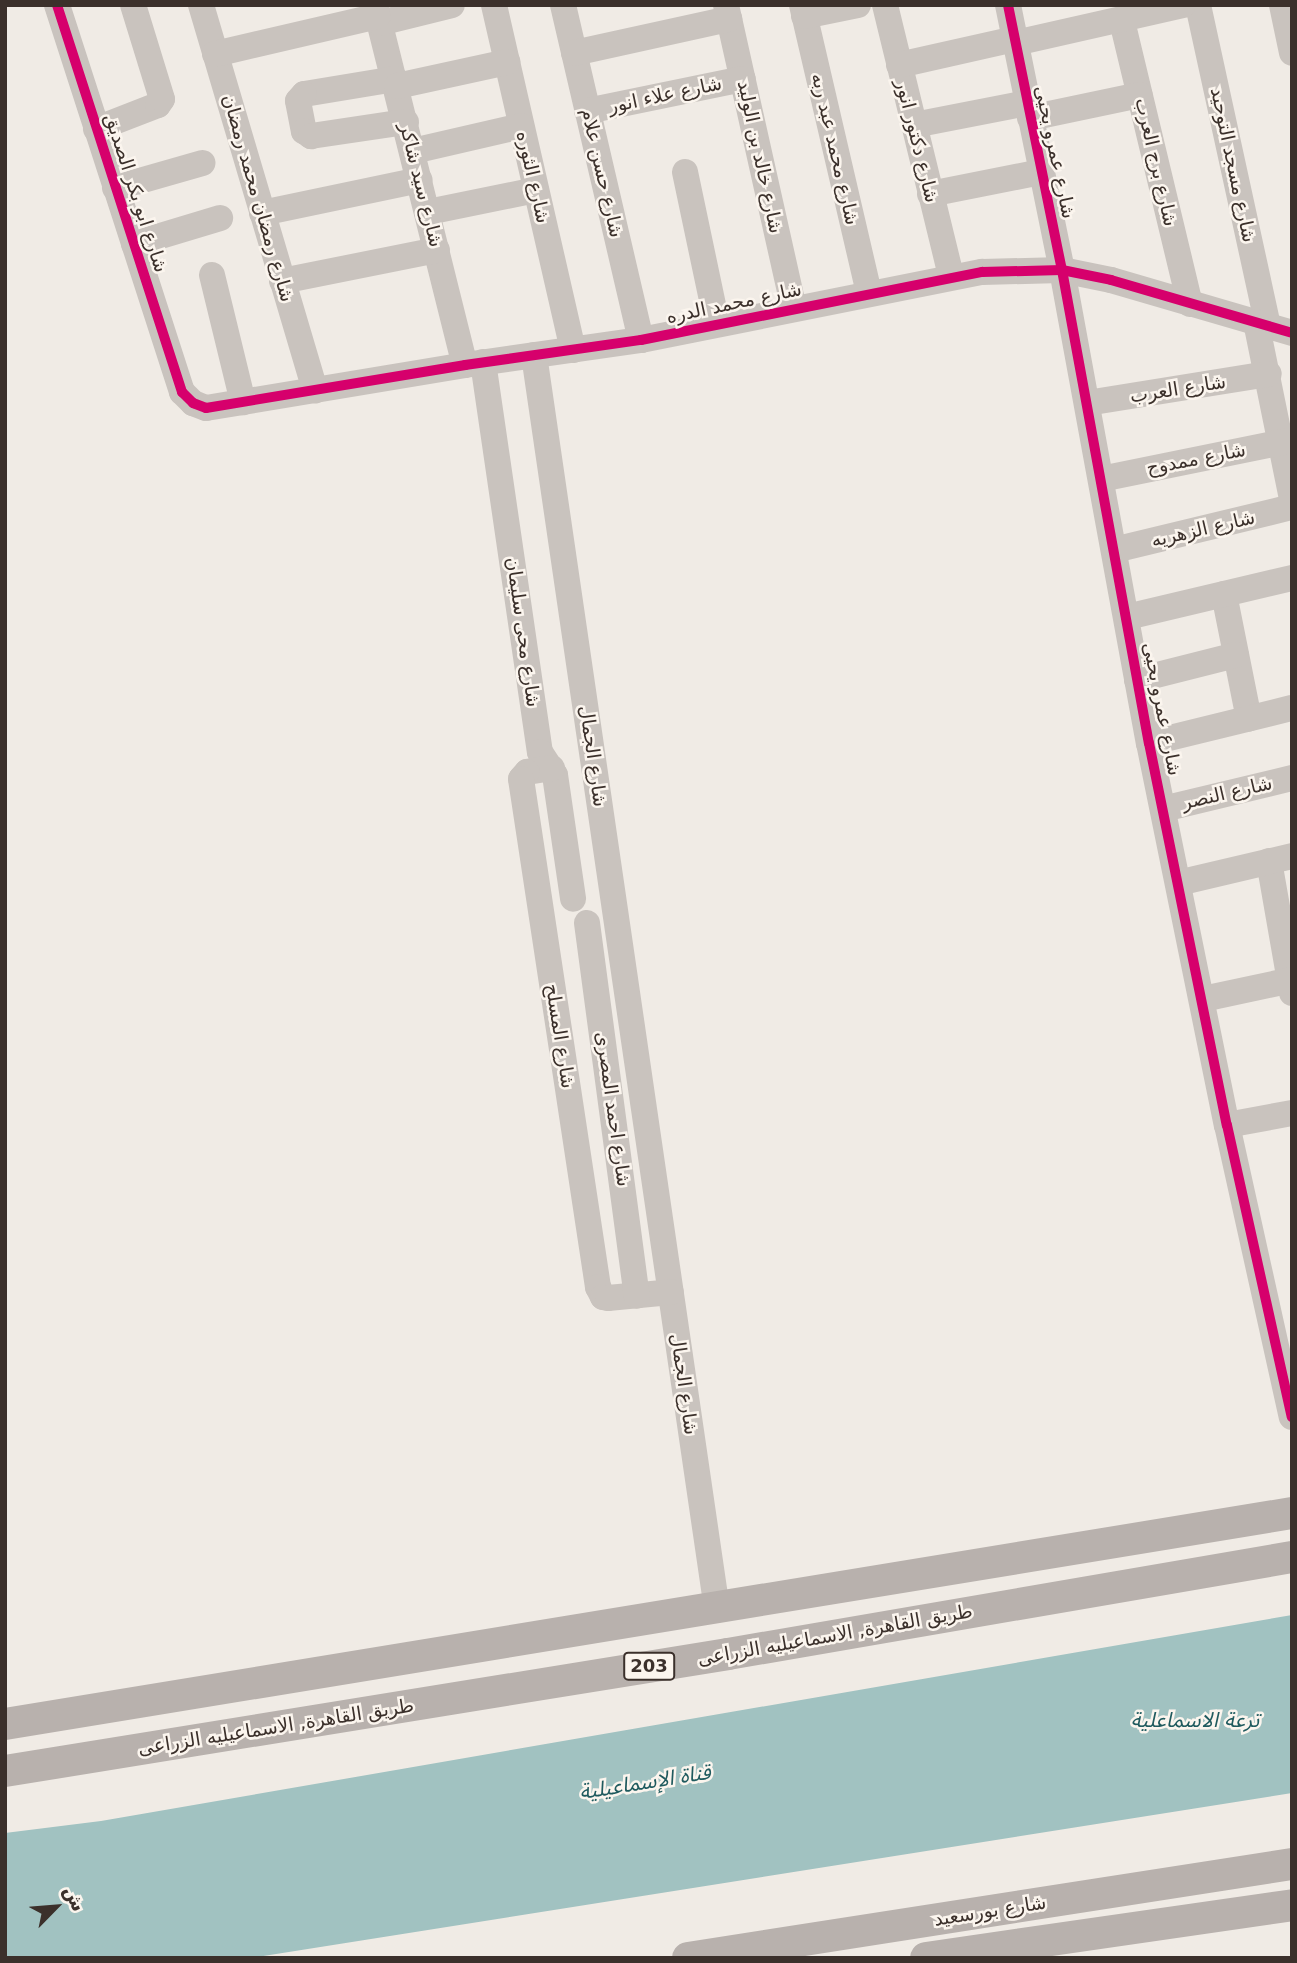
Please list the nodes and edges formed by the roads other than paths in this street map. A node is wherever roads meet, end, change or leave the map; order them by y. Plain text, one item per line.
1 (57, 5) edge
2 (133, 5) edge
3 (201, 5) edge
4 (452, 5) edge
5 (494, 5) edge
6 (563, 5) edge
7 (858, 5) edge
8 (885, 5) edge
9 (1007, 5) edge
10 (1183, 5) edge
11 (1198, 5) edge
12 (1282, 5) edge
13 (803, 10) edge
14 (727, 12) edge
15 (378, 15) edge
16 (1128, 15) edge
17 (1015, 41) junction
18 (575, 53) junction
19 (1292, 53) edge
20 (215, 54) junction
21 (507, 62) junction
22 (898, 65) junction
23 (743, 79) junction
24 (396, 82) junction
25 (1140, 95) junction
26 (587, 111) junction
27 (1028, 111) junction
28 (406, 122) junction
29 (914, 125) junction
30 (522, 126) junction
31 (96, 129) junction
32 (413, 150) junction
33 (202, 163) dead end
34 (685, 172) dead end
35 (1041, 172) junction
36 (420, 180) junction
37 (116, 188) junction
38 (536, 190) junction
39 (930, 194) junction
40 (428, 212) junction
41 (262, 213) junction
42 (220, 219) dead end
43 (134, 244) junction
44 (437, 250) junction
45 (1062, 270) junction
46 (212, 275) dead end
47 (951, 276) junction
48 (282, 281) junction
49 (869, 293) junction
50 (1190, 304) junction
51 (794, 309) junction
52 (717, 324) junction
53 (1272, 327) edge
54 (641, 340) junction
55 (573, 350) junction
56 (534, 355) junction
57 (474, 363) junction
58 (1269, 374) junction
59 (315, 390) junction
60 (182, 392) joint
61 (243, 402) junction
62 (1087, 403) junction
63 (1286, 441) edge
64 (1101, 479) junction
65 (1292, 499) edge
66 (1292, 508) edge
67 (1114, 550) junction
68 (1292, 578) edge
69 (1224, 594) junction
70 (1127, 617) junction
71 (1236, 655) junction
72 (1137, 680) junction
73 (1292, 708) edge
74 (1249, 719) junction
75 (1149, 743) junction
76 (552, 768) junction
77 (1292, 778) edge
78 (1163, 809) junction
79 (1281, 858) edge
80 (1178, 883) junction
81 (612, 892) junction
82 (572, 899) junction
83 (540, 905) junction
84 (587, 923) dead end
85 (1291, 984) edge
86 (1203, 999) junction
87 (602, 1029) junction
88 (560, 1036) junction
89 (642, 1093) junction
90 (611, 1096) junction
91 (1292, 1113) edge
92 (1227, 1125) junction
93 (651, 1158) junction
94 (620, 1163) junction
95 (580, 1167) junction
96 (671, 1292) junction
97 (637, 1296) junction
98 (1292, 1417) edge
99 (1292, 1513) edge
100 (1292, 1557) edge
101 (717, 1610) junction
102 (5, 1724) edge
103 (5, 1771) edge
104 (1292, 1864) edge
105 (1292, 1905) edge
106 (963, 1955) edge
107 (688, 1958) edge
108 (926, 1958) edge

1 - 31 street, شارع ابو بكر الصديق
2 - 31 street
3 - 20 street, شارع رمضان محمد رمضان
4 - 15 street
5 - 21 street, شارع الثوره
6 - 18 street, شارع حسن علام
7 - 13 street
8 - 22 street, شارع دكتور انور
9 - 17 street, شارع عمرو يحيى
10 - 16 street
11 - 53 street, شارع مسجد التوحيد
12 - 19 street
13 - 49 street, شارع محمد عبد ربه
14 - 18 street
14 - 23 street, شارع خالد بن الوليد
15 - 20 street
15 - 24 street, شارع سيد شاكر
16 - 17 street
16 - 25 street, شارع برج العرب
17 - 22 street
17 - 27 street, شارع عمرو يحيى
18 - 26 street, شارع حسن علام
20 - 41 street, شارع رمضان محمد رمضان
21 - 24 street
21 - 30 street, شارع الثوره
22 - 29 street, شارع دكتور انور
23 - 26 street, شارع علاء انور
23 - 51 street, شارع خالد بن الوليد
24 - 28 street, شارع سيد شاكر
24 - 28 street
25 - 27 street
25 - 50 street, شارع برج العرب
26 - 54 street, شارع حسن علام
27 - 29 street
27 - 35 street, شارع عمرو يحيى
28 - 32 street, شارع سيد شاكر
29 - 39 street, شارع دكتور انور
30 - 32 street
30 - 38 street, شارع الثوره
31 - 37 street, شارع ابو بكر الصديق
32 - 36 street, شارع سيد شاكر
33 - 37 street
34 - 52 street
35 - 39 street
35 - 45 street, شارع عمرو يحيى
36 - 40 street, شارع سيد شاكر
36 - 41 street
37 - 43 street, شارع ابو بكر الصديق
38 - 40 street
38 - 55 street, شارع الثوره
39 - 47 street, شارع دكتور انور
40 - 44 street, شارع سيد شاكر
41 - 48 street, شارع رمضان محمد رمضان
42 - 43 street
43 - 60 street, شارع ابو بكر الصديق
44 - 48 street
44 - 57 street, شارع سيد شاكر
45 - 47 street, شارع محمد الدره
45 - 50 street, شارع محمد الدره
45 - 62 street, شارع عمرو يحيى
46 - 61 street
47 - 49 street, شارع محمد الدره
48 - 59 street, شارع رمضان محمد رمضان
49 - 51 street, شارع محمد الدره
50 - 53 street, شارع محمد الدره
51 - 52 street, شارع محمد الدره
52 - 54 street, شارع محمد الدره
53 - 58 street, شارع مسجد التوحيد
54 - 55 street, شارع محمد الدره
55 - 56 street, شارع محمد الدره
56 - 57 street, شارع محمد الدره
56 - 81 street, شارع الجمال
57 - 59 street, شارع محمد الدره
57 - 76 street, شارع محى سليمان
58 - 62 street, شارع العرب
58 - 63 street, شارع مسجد التوحيد
59 - 61 street, شارع محمد الدره
60 - 61 street, شارع محمد الدره
62 - 64 street, شارع عمرو يحيى
63 - 64 street, شارع ممدوح
63 - 65 street, شارع مسجد التوحيد
64 - 67 street, شارع عمرو يحيى
66 - 67 street, شارع الزهريه
67 - 70 street, شارع عمرو يحيى
68 - 69 street
69 - 70 street
69 - 71 street
70 - 72 street, شارع عمرو يحيى
71 - 72 street
71 - 74 street
72 - 75 street, شارع عمرو يحيى
73 - 74 street
74 - 75 street
75 - 78 street, شارع عمرو يحيى
76 - 82 street, شارع محى سليمان
76 - 83 street, شارع المسلح
77 - 78 street, شارع النصر
78 - 80 street, شارع عمرو يحيى
79 - 80 street
79 - 85 street
80 - 86 street, شارع عمرو يحيى
81 - 82 street
81 - 89 street, شارع الجمال
82 - 83 street
83 - 88 street, شارع المسلح
84 - 87 street, شارع احمد المصرى
85 - 86 street
86 - 92 street, شارع عمرو يحيى
87 - 88 street
87 - 90 street, شارع احمد المصرى
88 - 95 street, شارع المسلح
89 - 90 street
89 - 93 street, شارع الجمال
90 - 94 street, شارع احمد المصرى
91 - 92 street
92 - 98 street, شارع عمرو يحيى
93 - 94 street
93 - 96 street, شارع الجمال
94 - 95 street
94 - 97 street, شارع احمد المصرى
95 - 97 street, شارع المسلح
96 - 97 street
96 - 101 street, شارع الجمال
99 - 101 main road, 203
100 - 103 main road, طريق القاهرة, الاسماعيليه الزراعى / 203
101 - 102 main road, 203
104 - 107 main road, شارع بورسعيد
105 - 106 main road, شارع بورسعيد
106 - 108 main road, شارع بورسعيد

